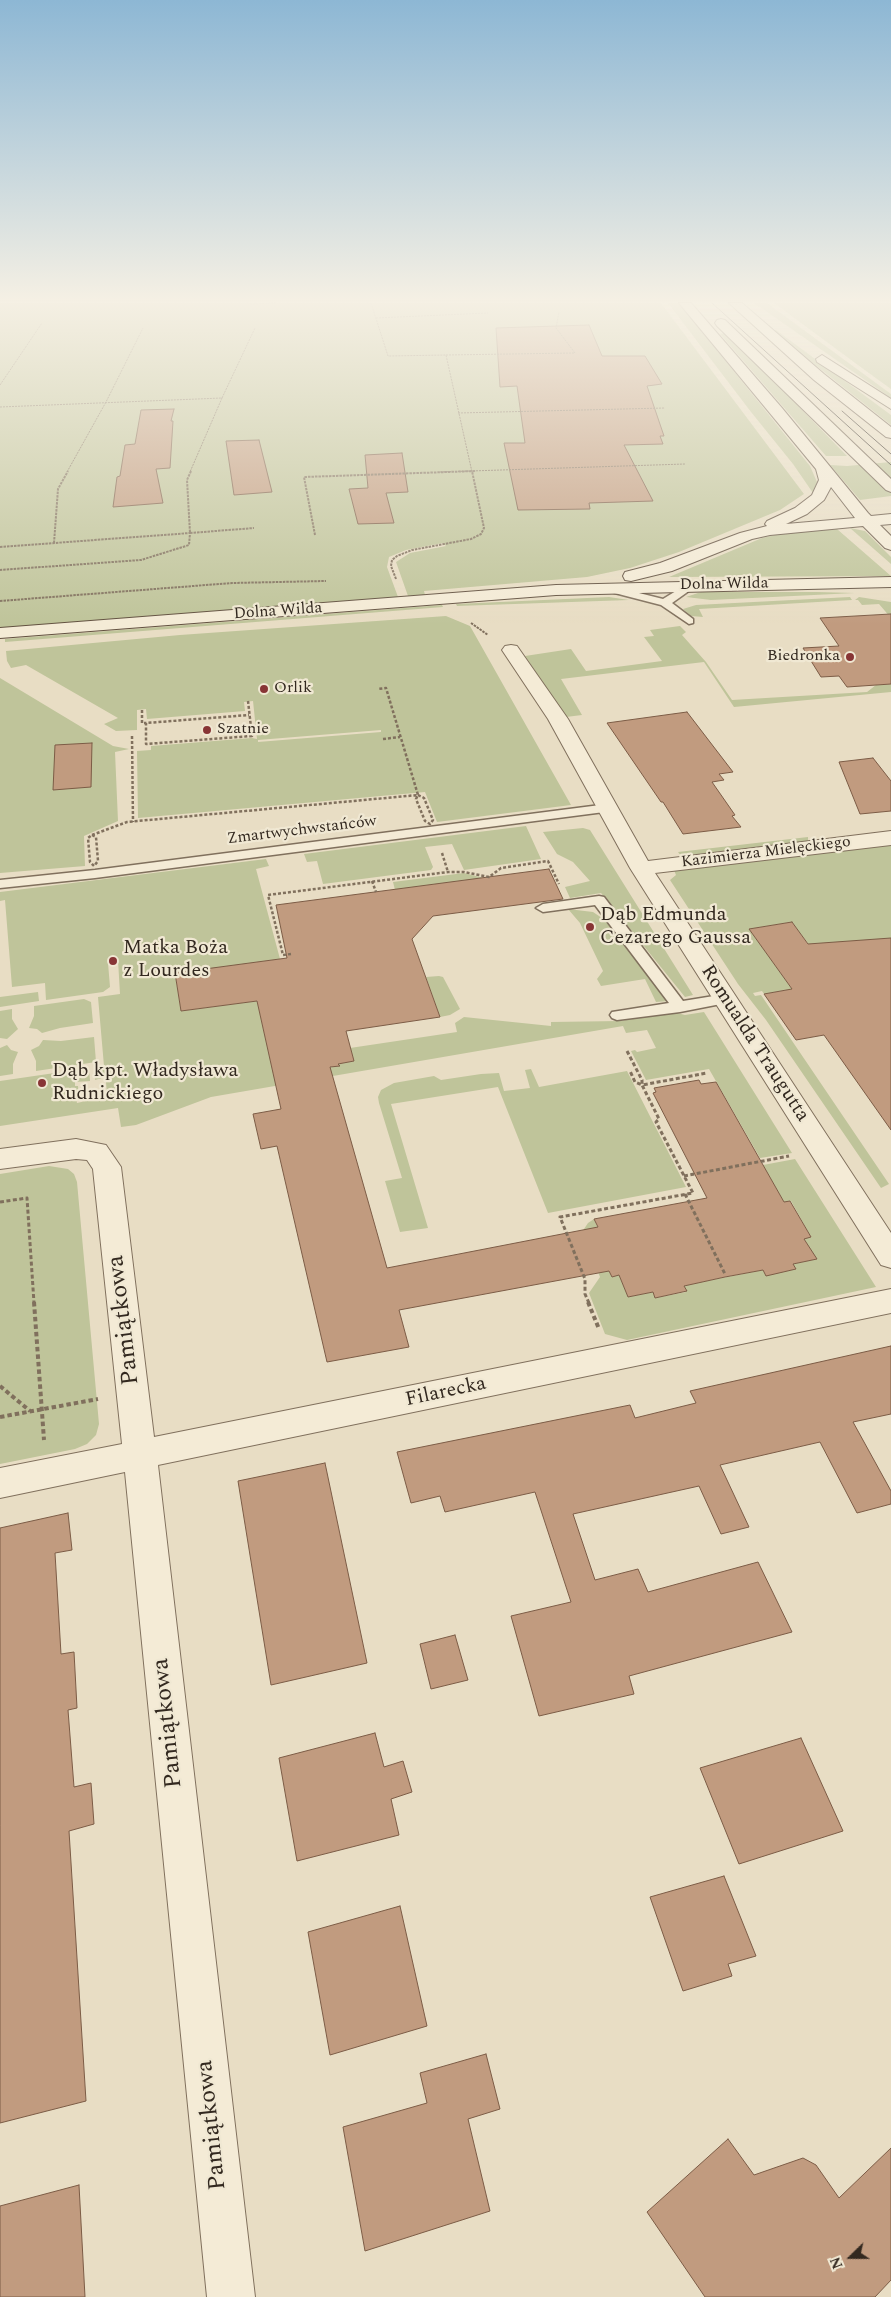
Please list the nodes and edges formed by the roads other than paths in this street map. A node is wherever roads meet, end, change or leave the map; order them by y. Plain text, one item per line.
1 (776, 410) edge
2 (812, 410) edge
3 (861, 410) edge
4 (891, 434) edge
5 (823, 469) junction
6 (891, 487) edge
7 (891, 519) edge
8 (867, 521) junction
9 (746, 536) junction
10 (891, 545) edge
11 (891, 582) edge
12 (799, 584) junction
13 (689, 586) junction
14 (607, 588) junction
15 (556, 590) junction
16 (891, 595) edge
17 (665, 603) junction
18 (689, 621) dead end
19 (0, 633) edge
20 (511, 650) road end
21 (608, 808) junction
22 (891, 838) edge
23 (641, 868) junction
24 (0, 884) edge
25 (543, 908) dead end
26 (726, 999) junction
27 (680, 1006) junction
28 (617, 1015) dead end
29 (0, 1159) edge
30 (891, 1257) edge
31 (891, 1301) edge
32 (140, 1455) junction
33 (0, 1483) edge
34 (231, 2297) edge

1 - 5 street
2 - 6 street
3 - 4 street
5 - 8 street
5 - 9 street
7 - 8 street, Dolna Wilda
8 - 9 street, Dolna Wilda
8 - 10 street
9 - 15 street, Dolna Wilda
11 - 12 street, Dolna Wilda
12 - 13 street, Dolna Wilda
12 - 16 street
13 - 14 street, Dolna Wilda
13 - 17 lane
14 - 15 street, Dolna Wilda
14 - 17 lane
15 - 19 street, Dolna Wilda
17 - 18 lane
20 - 21 street, Romualda Traugutta
21 - 23 street, Romualda Traugutta
21 - 24 lane, Zmartwychwstańców
22 - 23 street, Kazimierza Mielęckiego
23 - 26 street, Romualda Traugutta
25 - 27 lane
26 - 27 lane
26 - 30 street, Romualda Traugutta
27 - 28 lane
29 - 32 street, Pamiątkowa
31 - 32 street, Filarecka
32 - 33 street, Filarecka
32 - 34 street, Pamiątkowa

